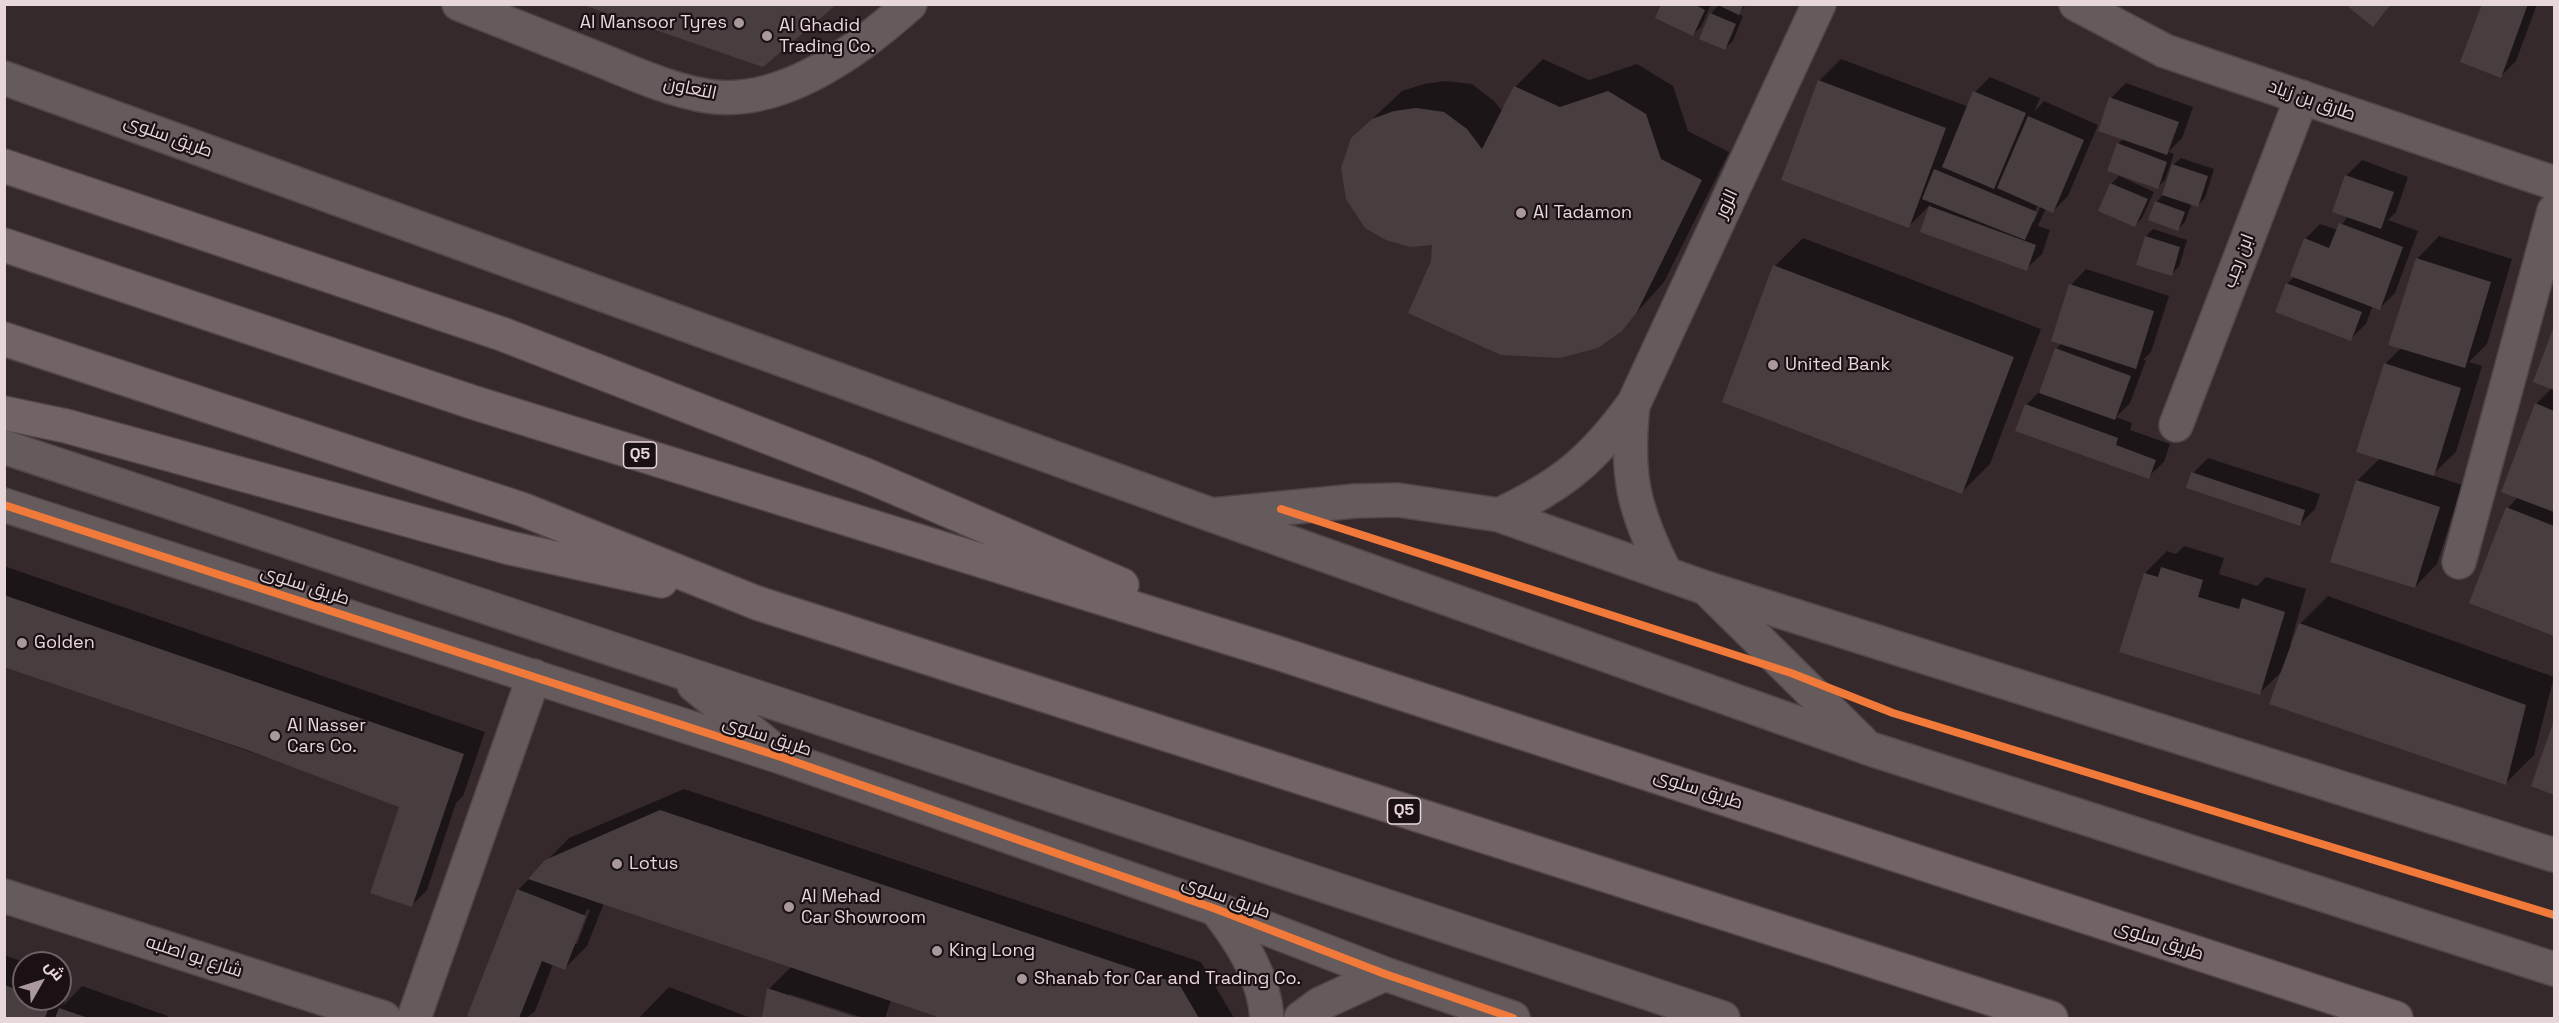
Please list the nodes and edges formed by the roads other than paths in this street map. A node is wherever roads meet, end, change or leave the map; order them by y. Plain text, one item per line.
1 (459, 4) edge
2 (909, 4) edge
3 (1819, 4) edge
4 (2076, 4) edge
5 (4, 78) edge
6 (2302, 97) junction
7 (4, 166) edge
8 (2554, 183) edge
9 (2554, 211) edge
10 (4, 245) edge
11 (4, 339) edge
12 (1634, 403) junction
13 (4, 412) edge
14 (2176, 425) dead end
15 (4, 447) edge
16 (4, 505) edge
17 (1212, 515) junction
18 (1499, 515) junction
19 (2459, 562) dead end
20 (1666, 574) junction
21 (1706, 588) junction
22 (757, 603) junction
23 (1278, 653) junction
24 (678, 672) junction
25 (534, 676) junction
26 (1868, 748) junction
27 (784, 758) junction
28 (2554, 855) edge
29 (4, 896) edge
30 (1216, 909) junction
31 (2554, 969) edge
32 (1385, 974) junction
33 (384, 1018) edge
34 (414, 1018) edge
35 (1267, 1018) edge
36 (1301, 1018) edge
37 (1513, 1018) edge
38 (1710, 1018) edge
39 (2051, 1018) edge
40 (2396, 1018) edge

1 - 2 street, التعاون
3 - 12 street, الزور
4 - 6 street, طارق بن زياد
5 - 17 street, طريق سلوى
6 - 8 street, طارق بن زياد
6 - 14 street, ابن رجب
7 - 23 highway
9 - 19 street
10 - 23 highway, طريق سلوى / Q5
11 - 22 highway, Q5
12 - 18 street, الزور
12 - 20 street, الزور
13 - 22 highway
15 - 24 street, طريق سلوى
16 - 25 street, طريق سلوى
17 - 18 street, طريق سلوى
17 - 26 street, طريق سلوى
18 - 20 street, طريق سلوى
20 - 21 street, طريق سلوى
21 - 26 street
21 - 28 street, طريق سلوى
22 - 39 highway, Q5
23 - 40 highway, طريق سلوى / Q5
24 - 27 street
24 - 38 street, طريق سلوى
25 - 27 street, طريق سلوى
25 - 34 street
26 - 31 street, طريق سلوى
27 - 30 street, طريق سلوى
29 - 33 street, شارع بو اصلبه
30 - 32 street, طريق سلوى
30 - 35 street
32 - 36 street
32 - 37 street, طريق سلوى

